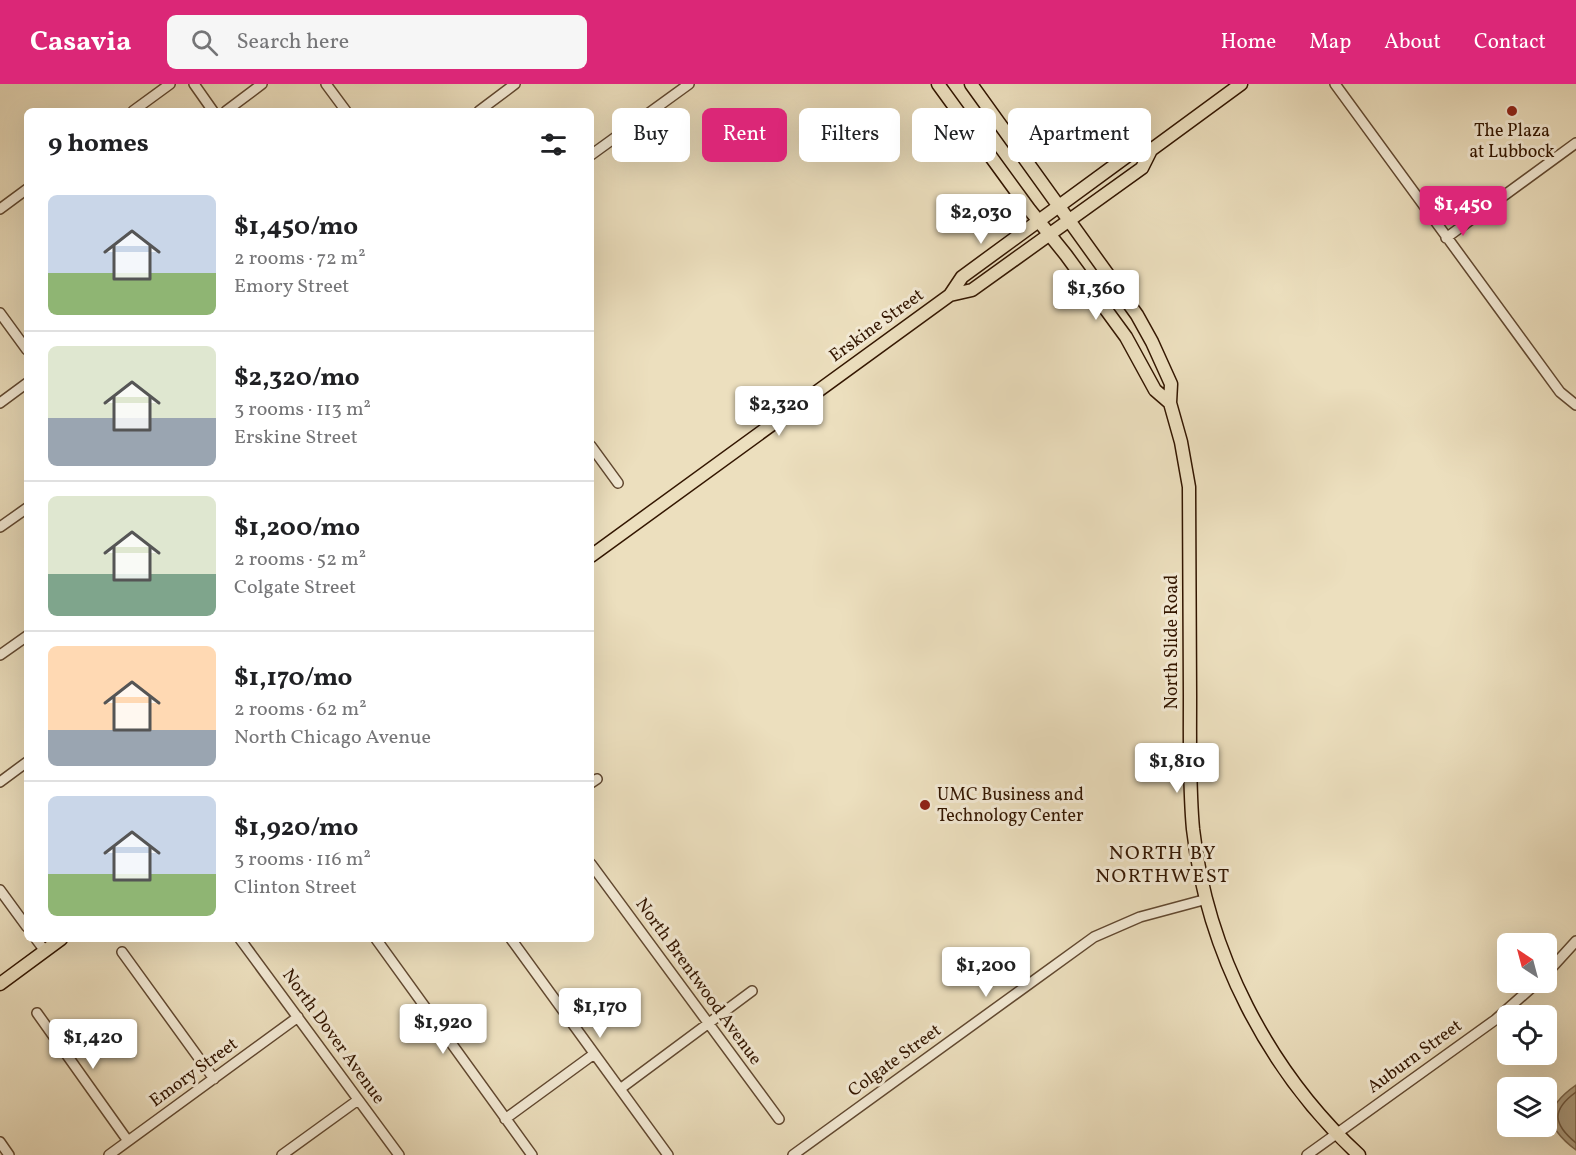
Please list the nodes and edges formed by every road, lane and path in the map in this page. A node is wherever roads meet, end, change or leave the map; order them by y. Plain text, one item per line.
1 (170, 84) edge
2 (194, 84) edge
3 (262, 84) edge
4 (326, 84) edge
5 (515, 84) edge
6 (689, 84) edge
7 (938, 84) edge
8 (970, 84) edge
9 (1241, 84) edge
10 (1335, 84) edge
11 (137, 108) edge
12 (211, 108) edge
13 (230, 108) edge
14 (344, 108) edge
15 (482, 108) edge
16 (1576, 143) edge
17 (1151, 150) edge
18 (594, 153) edge
19 (1119, 162) edge
20 (1145, 162) edge
21 (24, 191) edge
22 (1059, 206) junction
23 (0, 209) edge
24 (1069, 220) junction
25 (1039, 221) junction
26 (1049, 234) junction
27 (1446, 238) junction
28 (950, 295) junction
29 (0, 313) edge
30 (24, 346) edge
31 (24, 385) edge
32 (0, 403) edge
33 (1170, 403) junction
34 (1576, 405) edge
35 (594, 451) edge
36 (618, 483) dead end
37 (24, 510) edge
38 (0, 527) edge
39 (594, 553) edge
40 (24, 638) edge
41 (0, 655) edge
42 (24, 764) edge
43 (0, 782) edge
44 (594, 868) edge
45 (0, 890) edge
46 (1207, 899) junction
47 (24, 923) edge
48 (1576, 941) edge
49 (38, 942) edge
50 (57, 942) edge
51 (242, 942) edge
52 (378, 942) edge
53 (513, 942) edge
54 (45, 951) junction
55 (122, 952) dead end
56 (1557, 962) edge
57 (0, 984) edge
58 (752, 992) dead end
59 (1526, 993) edge
60 (37, 1013) dead end
61 (298, 1017) junction
62 (709, 1024) junction
63 (594, 1054) junction
64 (214, 1079) junction
65 (620, 1089) junction
66 (358, 1100) junction
67 (505, 1119) junction
68 (779, 1119) dead end
69 (1336, 1134) junction
70 (0, 1142) edge
71 (128, 1142) junction
72 (9, 1155) edge
73 (109, 1155) edge
74 (282, 1155) edge
75 (399, 1155) edge
76 (532, 1155) edge
77 (668, 1155) edge
78 (792, 1155) edge
79 (1306, 1155) edge
80 (1359, 1155) edge

1 - 11 street
2 - 12 street
3 - 13 street
4 - 14 street
5 - 15 street
6 - 18 street
7 - 25 main road, North Slide Road
8 - 22 main road, North Slide Road
9 - 17 main road, Erskine Street
10 - 27 street
16 - 27 street
19 - 22 main road, Erskine Street
20 - 24 main road, Erskine Street
21 - 23 street
22 - 24 main road, North Slide Road
22 - 25 main road, Erskine Street
24 - 26 main road, Erskine Street
24 - 33 main road, North Slide Road
25 - 26 main road, North Slide Road
25 - 28 main road, Erskine Street
26 - 28 main road, Erskine Street
26 - 33 main road, North Slide Road
27 - 34 street
28 - 39 main road, Erskine Street
29 - 30 street
31 - 32 street
33 - 46 main road, North Slide Road
35 - 36 street
37 - 38 street
40 - 41 street
42 - 43 street
44 - 62 street, North Brentwood Avenue
45 - 47 street
46 - 69 main road, North Slide Road
46 - 78 street, Colgate Street
48 - 56 street
49 - 54 street
50 - 54 main road
51 - 61 street, North Dover Avenue
52 - 67 street
53 - 63 street
54 - 57 main road
55 - 64 street
58 - 62 street
59 - 69 street, Auburn Street
60 - 71 street
61 - 64 street, Emory Street
61 - 66 street, North Dover Avenue
62 - 65 street
62 - 68 street, North Brentwood Avenue
63 - 65 street
63 - 67 street
64 - 71 street, Emory Street
65 - 77 street
66 - 74 street
66 - 75 street, North Dover Avenue
67 - 76 street
69 - 79 street, Auburn Street
69 - 80 main road, North Slide Road
70 - 72 street
71 - 73 street, Emory Street

